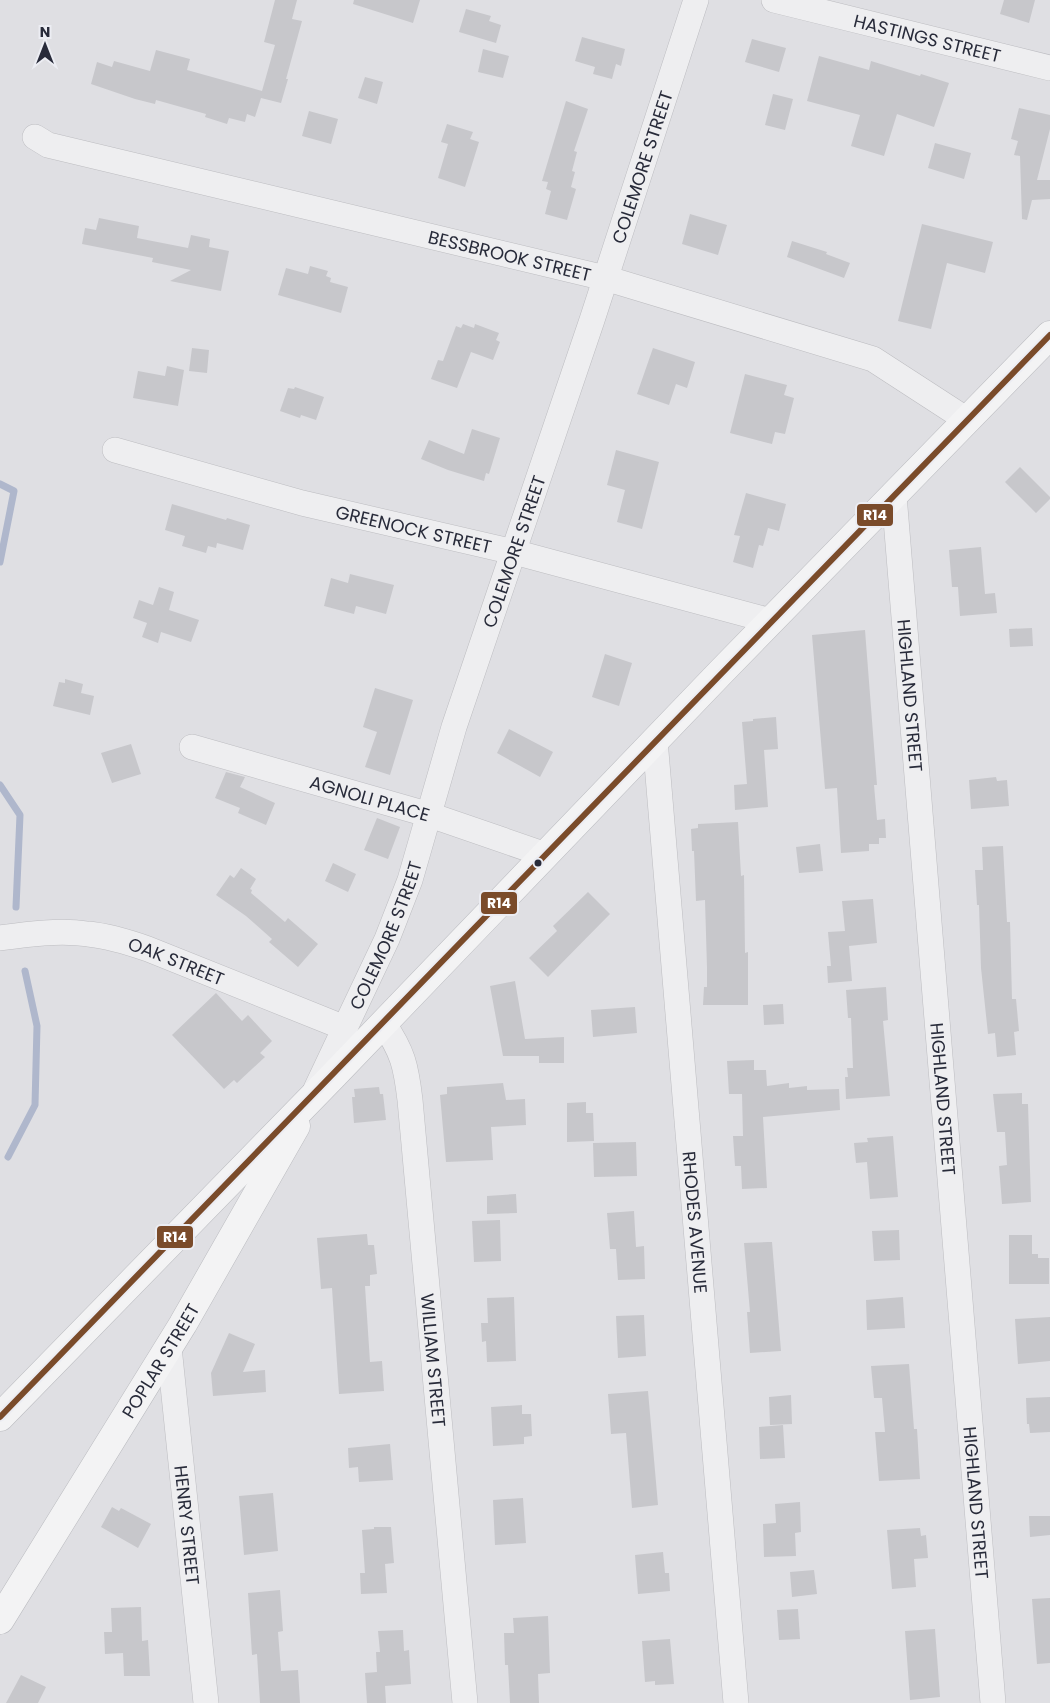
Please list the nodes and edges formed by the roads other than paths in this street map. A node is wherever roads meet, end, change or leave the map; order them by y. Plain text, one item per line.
1 (696, 0) edge
2 (774, 0) edge
3 (1050, 68) edge
4 (35, 137) dead end
5 (605, 278) junction
6 (1050, 335) edge
7 (967, 420) junction
8 (115, 450) dead end
9 (894, 495) junction
10 (514, 552) junction
11 (771, 621) junction
12 (655, 740) junction
13 (192, 747) dead end
14 (430, 816) junction
15 (546, 855) junction
16 (0, 938) edge
17 (383, 1023) junction
18 (345, 1028) junction
19 (313, 1096) junction
20 (170, 1347) junction
21 (0, 1416) edge
22 (0, 1620) edge
23 (206, 1703) edge
24 (465, 1703) edge
25 (736, 1703) edge
26 (993, 1703) edge

1 - 5 street, COLEMORE STREET
2 - 3 street, HASTINGS STREET
4 - 5 street, BESSBROOK STREET
5 - 7 street, BESSBROOK STREET
5 - 10 street, COLEMORE STREET
6 - 7 main road
7 - 9 main road
8 - 10 street, GREENOCK STREET
9 - 11 main road
9 - 26 street, HIGHLAND STREET
10 - 11 street, GREENOCK STREET
10 - 14 street, COLEMORE STREET
11 - 12 main road
12 - 15 main road
12 - 25 street, RHODES AVENUE
13 - 14 street, AGNOLI PLACE
14 - 15 street, AGNOLI PLACE
14 - 18 street, COLEMORE STREET
15 - 17 main road
16 - 18 street, OAK STREET
17 - 19 main road
17 - 24 street, WILLIAM STREET
18 - 19 street, COLEMORE STREET
19 - 20 main road, POPLAR STREET
19 - 21 main road
20 - 22 main road, POPLAR STREET
20 - 23 street, HENRY STREET

